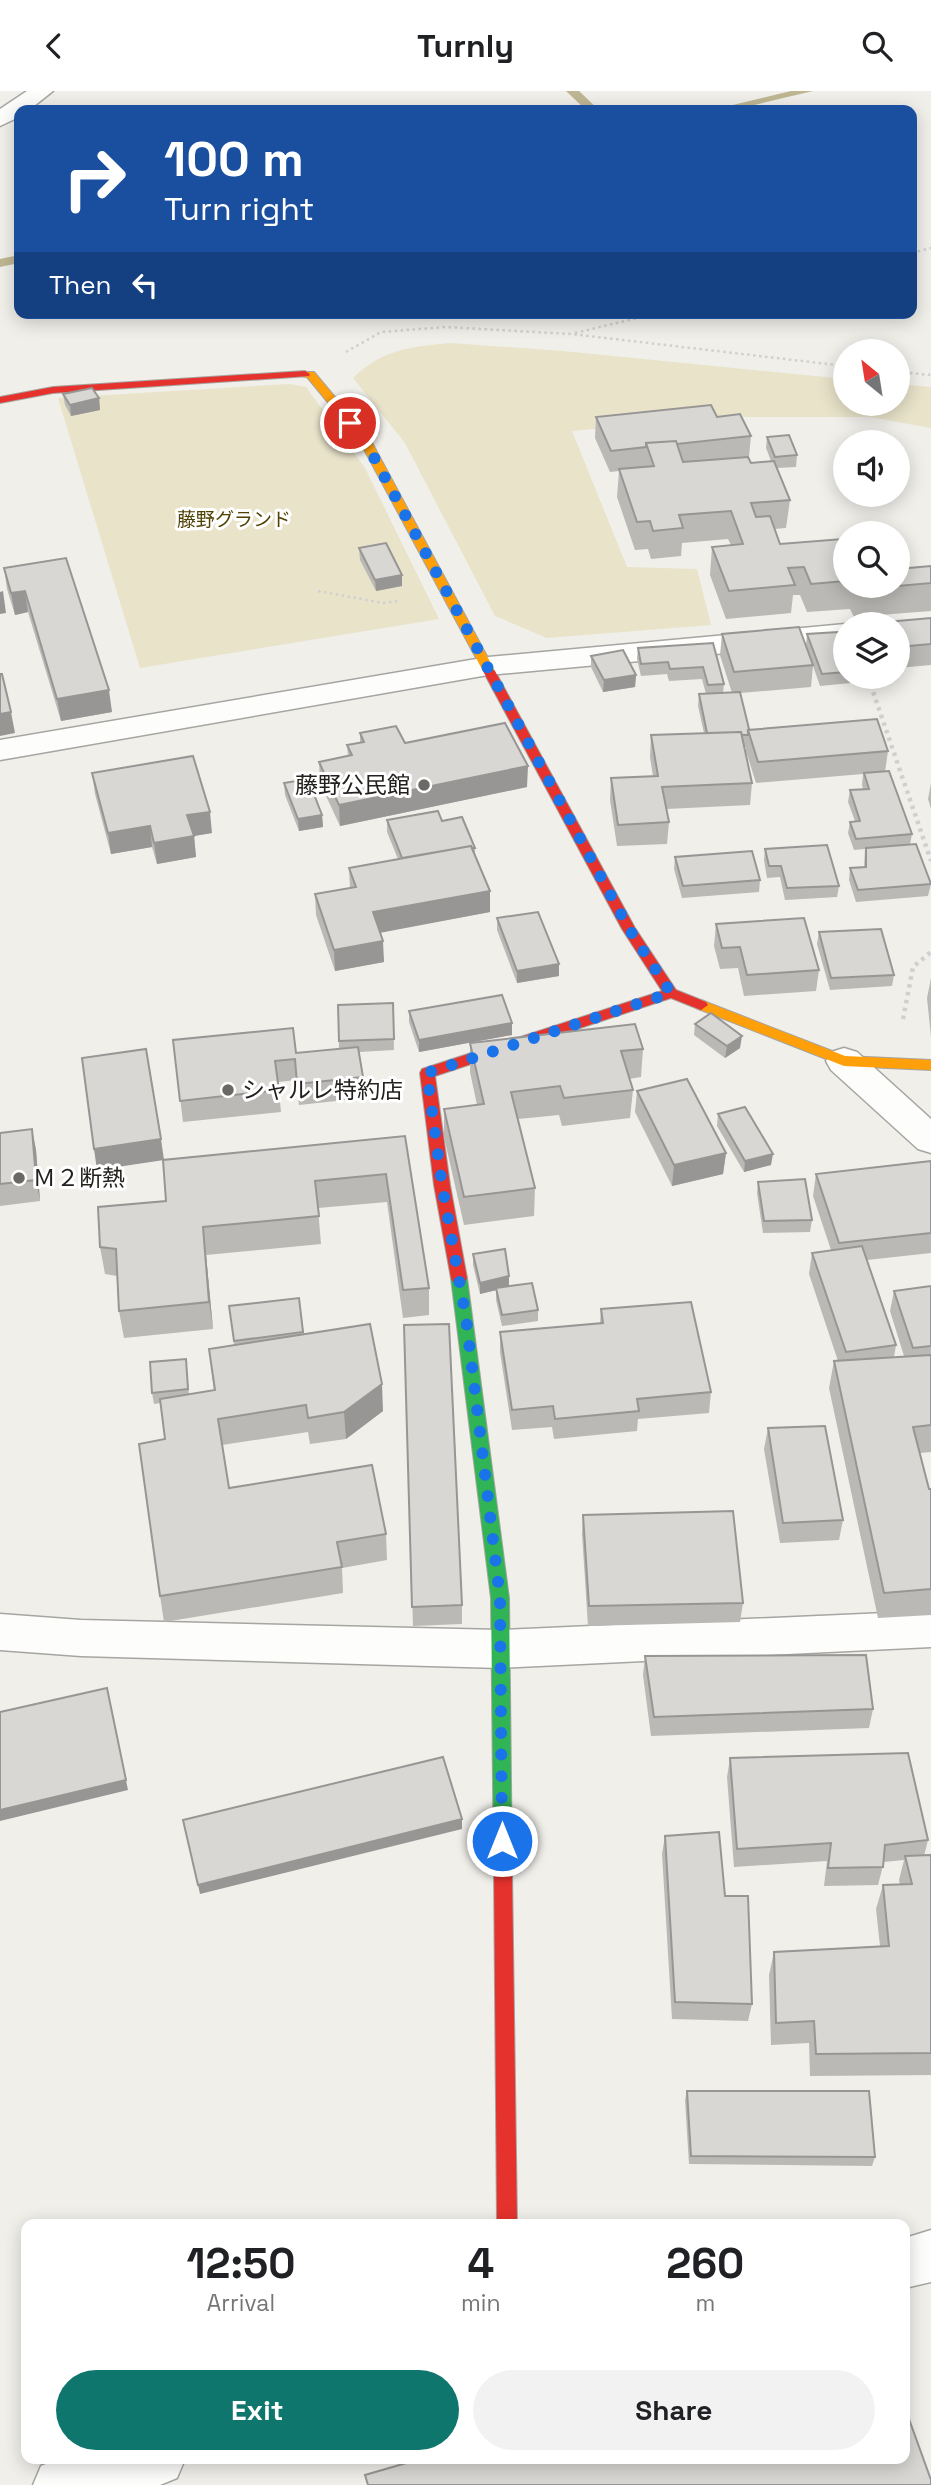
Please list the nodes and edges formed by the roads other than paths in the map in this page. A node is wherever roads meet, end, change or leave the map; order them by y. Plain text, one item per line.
1 (43, 91) edge
2 (22, 105) edge
3 (0, 400) edge
4 (833, 634) edge
5 (488, 666) junction
6 (0, 750) edge
7 (671, 993) junction
8 (844, 1061) junction
9 (931, 1065) edge
10 (931, 1140) edge
11 (931, 1629) edge
12 (0, 1632) edge
13 (500, 1649) junction
14 (507, 2219) edge
15 (931, 2256) edge
16 (910, 2262) edge
17 (139, 2464) edge
18 (60, 2485) edge

1 - 2 street
3 - 5 street
4 - 5 street
5 - 6 street
5 - 7 street
7 - 8 street
7 - 13 street
8 - 9 street
8 - 10 street
11 - 13 street
12 - 13 street
13 - 14 street
15 - 16 street
17 - 18 street

